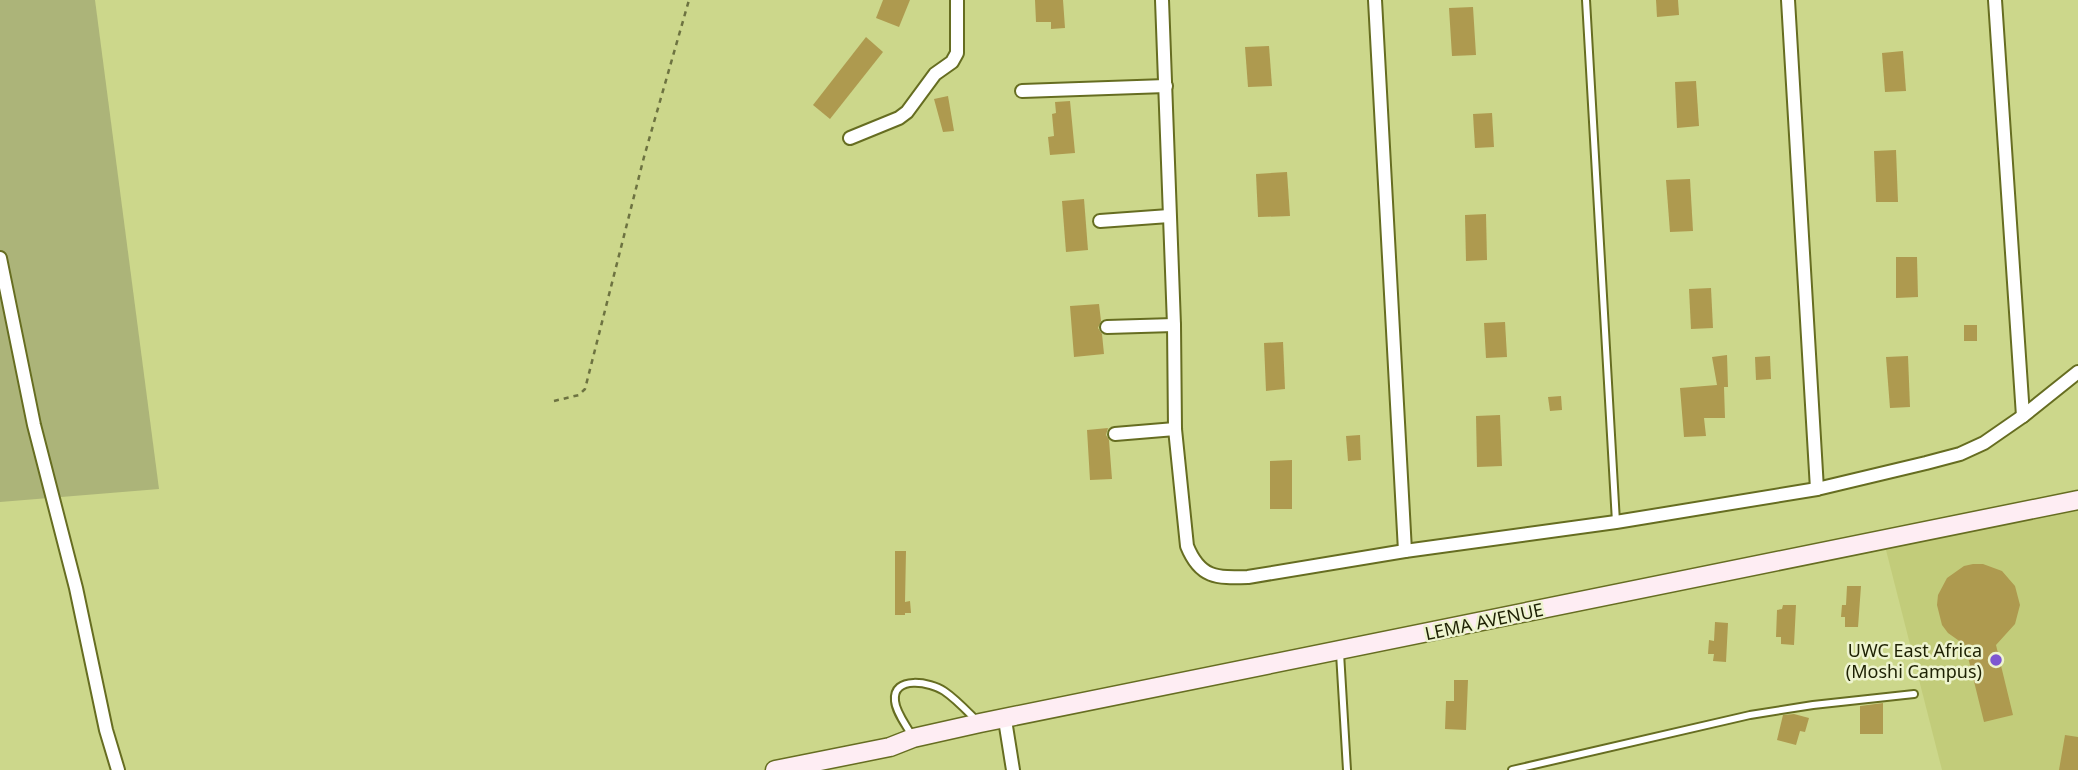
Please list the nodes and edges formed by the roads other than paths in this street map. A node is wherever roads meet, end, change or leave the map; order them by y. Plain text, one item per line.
1 (957, 0) edge
2 (1162, 0) edge
3 (1375, 0) edge
4 (1586, 0) edge
5 (1788, 0) edge
6 (1995, 0) edge
7 (1166, 86) junction
8 (1022, 91) dead end
9 (850, 138) dead end
10 (1169, 216) junction
11 (1100, 221) dead end
12 (0, 258) edge
13 (1174, 325) junction
14 (1107, 327) dead end
15 (2078, 372) edge
16 (2023, 416) junction
17 (1175, 429) junction
18 (1115, 434) dead end
19 (1817, 489) junction
20 (2078, 500) edge
21 (1616, 522) junction
22 (1405, 551) junction
23 (1339, 651) junction
24 (1914, 694) dead end
25 (1004, 720) junction
26 (980, 723) junction
27 (913, 738) junction
28 (118, 770) edge
29 (775, 770) edge
30 (1013, 770) edge
31 (1347, 770) edge
32 (1511, 770) edge

1 - 9 street
2 - 7 street
3 - 22 street
4 - 21 lane
5 - 19 street
6 - 16 street
7 - 8 street
7 - 10 street
10 - 11 street
10 - 13 street
12 - 28 street
13 - 14 street
13 - 17 street
15 - 16 street
16 - 19 street
17 - 18 street
17 - 22 street
19 - 21 street
20 - 23 main road, LEMA AVENUE
21 - 22 street
23 - 25 main road, LEMA AVENUE
23 - 31 lane
24 - 32 lane
25 - 26 main road, LEMA AVENUE
25 - 30 street
26 - 27 main road, LEMA AVENUE
26 - 27 lane
27 - 29 main road, LEMA AVENUE

